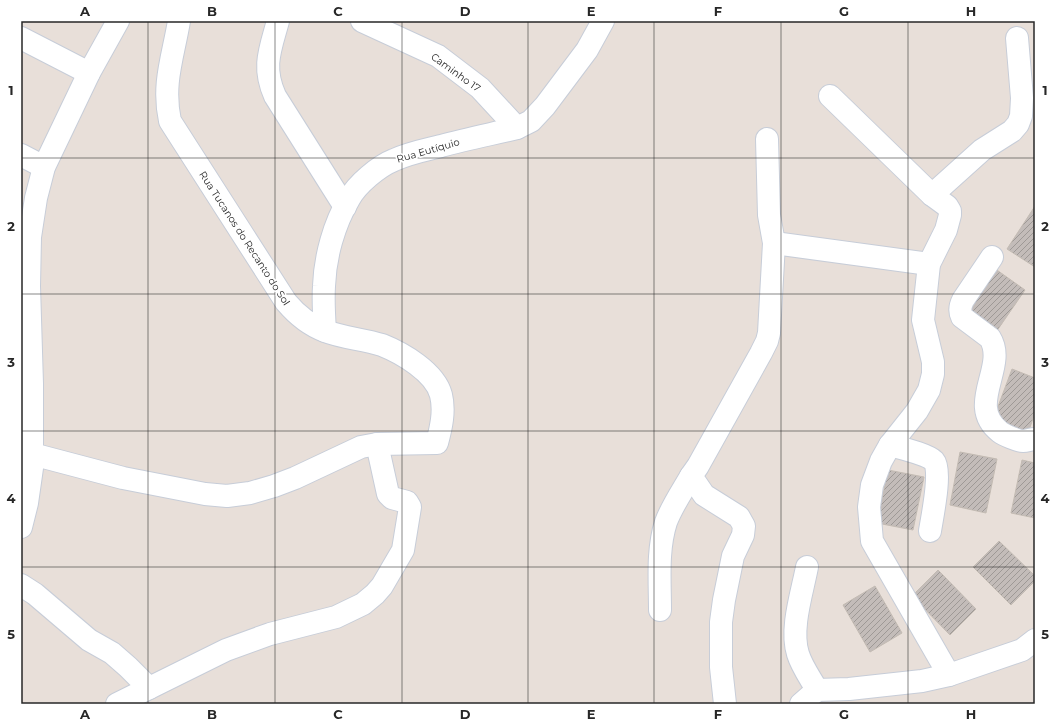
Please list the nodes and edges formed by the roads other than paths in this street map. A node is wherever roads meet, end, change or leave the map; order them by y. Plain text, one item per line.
1 (118, 21) edge
2 (179, 21) edge
3 (278, 21) edge
4 (362, 21) edge
5 (603, 21) edge
6 (21, 38) edge
7 (1017, 38) dead end
8 (89, 74) junction
9 (830, 96) dead end
10 (517, 128) junction
11 (767, 139) dead end
12 (21, 155) edge
13 (44, 167) junction
14 (932, 195) junction
15 (345, 206) junction
16 (774, 243) junction
17 (992, 257) dead end
18 (929, 264) junction
19 (25, 283) edge
20 (325, 331) junction
21 (26, 382) edge
22 (1029, 440) edge
23 (377, 444) junction
24 (890, 445) junction
25 (28, 463) edge
26 (691, 476) junction
27 (21, 527) edge
28 (930, 531) dead end
29 (807, 568) dead end
30 (21, 585) edge
31 (660, 610) dead end
32 (1035, 640) edge
33 (949, 675) junction
34 (149, 688) junction
35 (817, 690) junction
36 (117, 704) edge
37 (725, 704) edge
38 (801, 704) edge

1 - 8 street
2 - 20 street, Rua Tucanos do Recanto do Sol
3 - 15 street
4 - 10 street, Caminho 17
5 - 10 street, Rua Eutíquio
6 - 8 street
7 - 14 street
8 - 13 street
9 - 14 street
10 - 15 street, Rua Eutíquio
11 - 16 street
12 - 13 street
13 - 19 street
14 - 18 street
15 - 20 street, Rua Eutíquio
16 - 18 street
16 - 26 street
17 - 22 street
18 - 24 street
19 - 21 street
20 - 23 street, Rua Tucanos do Recanto do Sol
21 - 25 street
23 - 25 street
23 - 34 street
24 - 28 street
24 - 33 street
25 - 27 street
26 - 31 street
26 - 37 street
29 - 35 street
30 - 34 street
32 - 33 street
33 - 35 street
34 - 36 street
35 - 38 street

